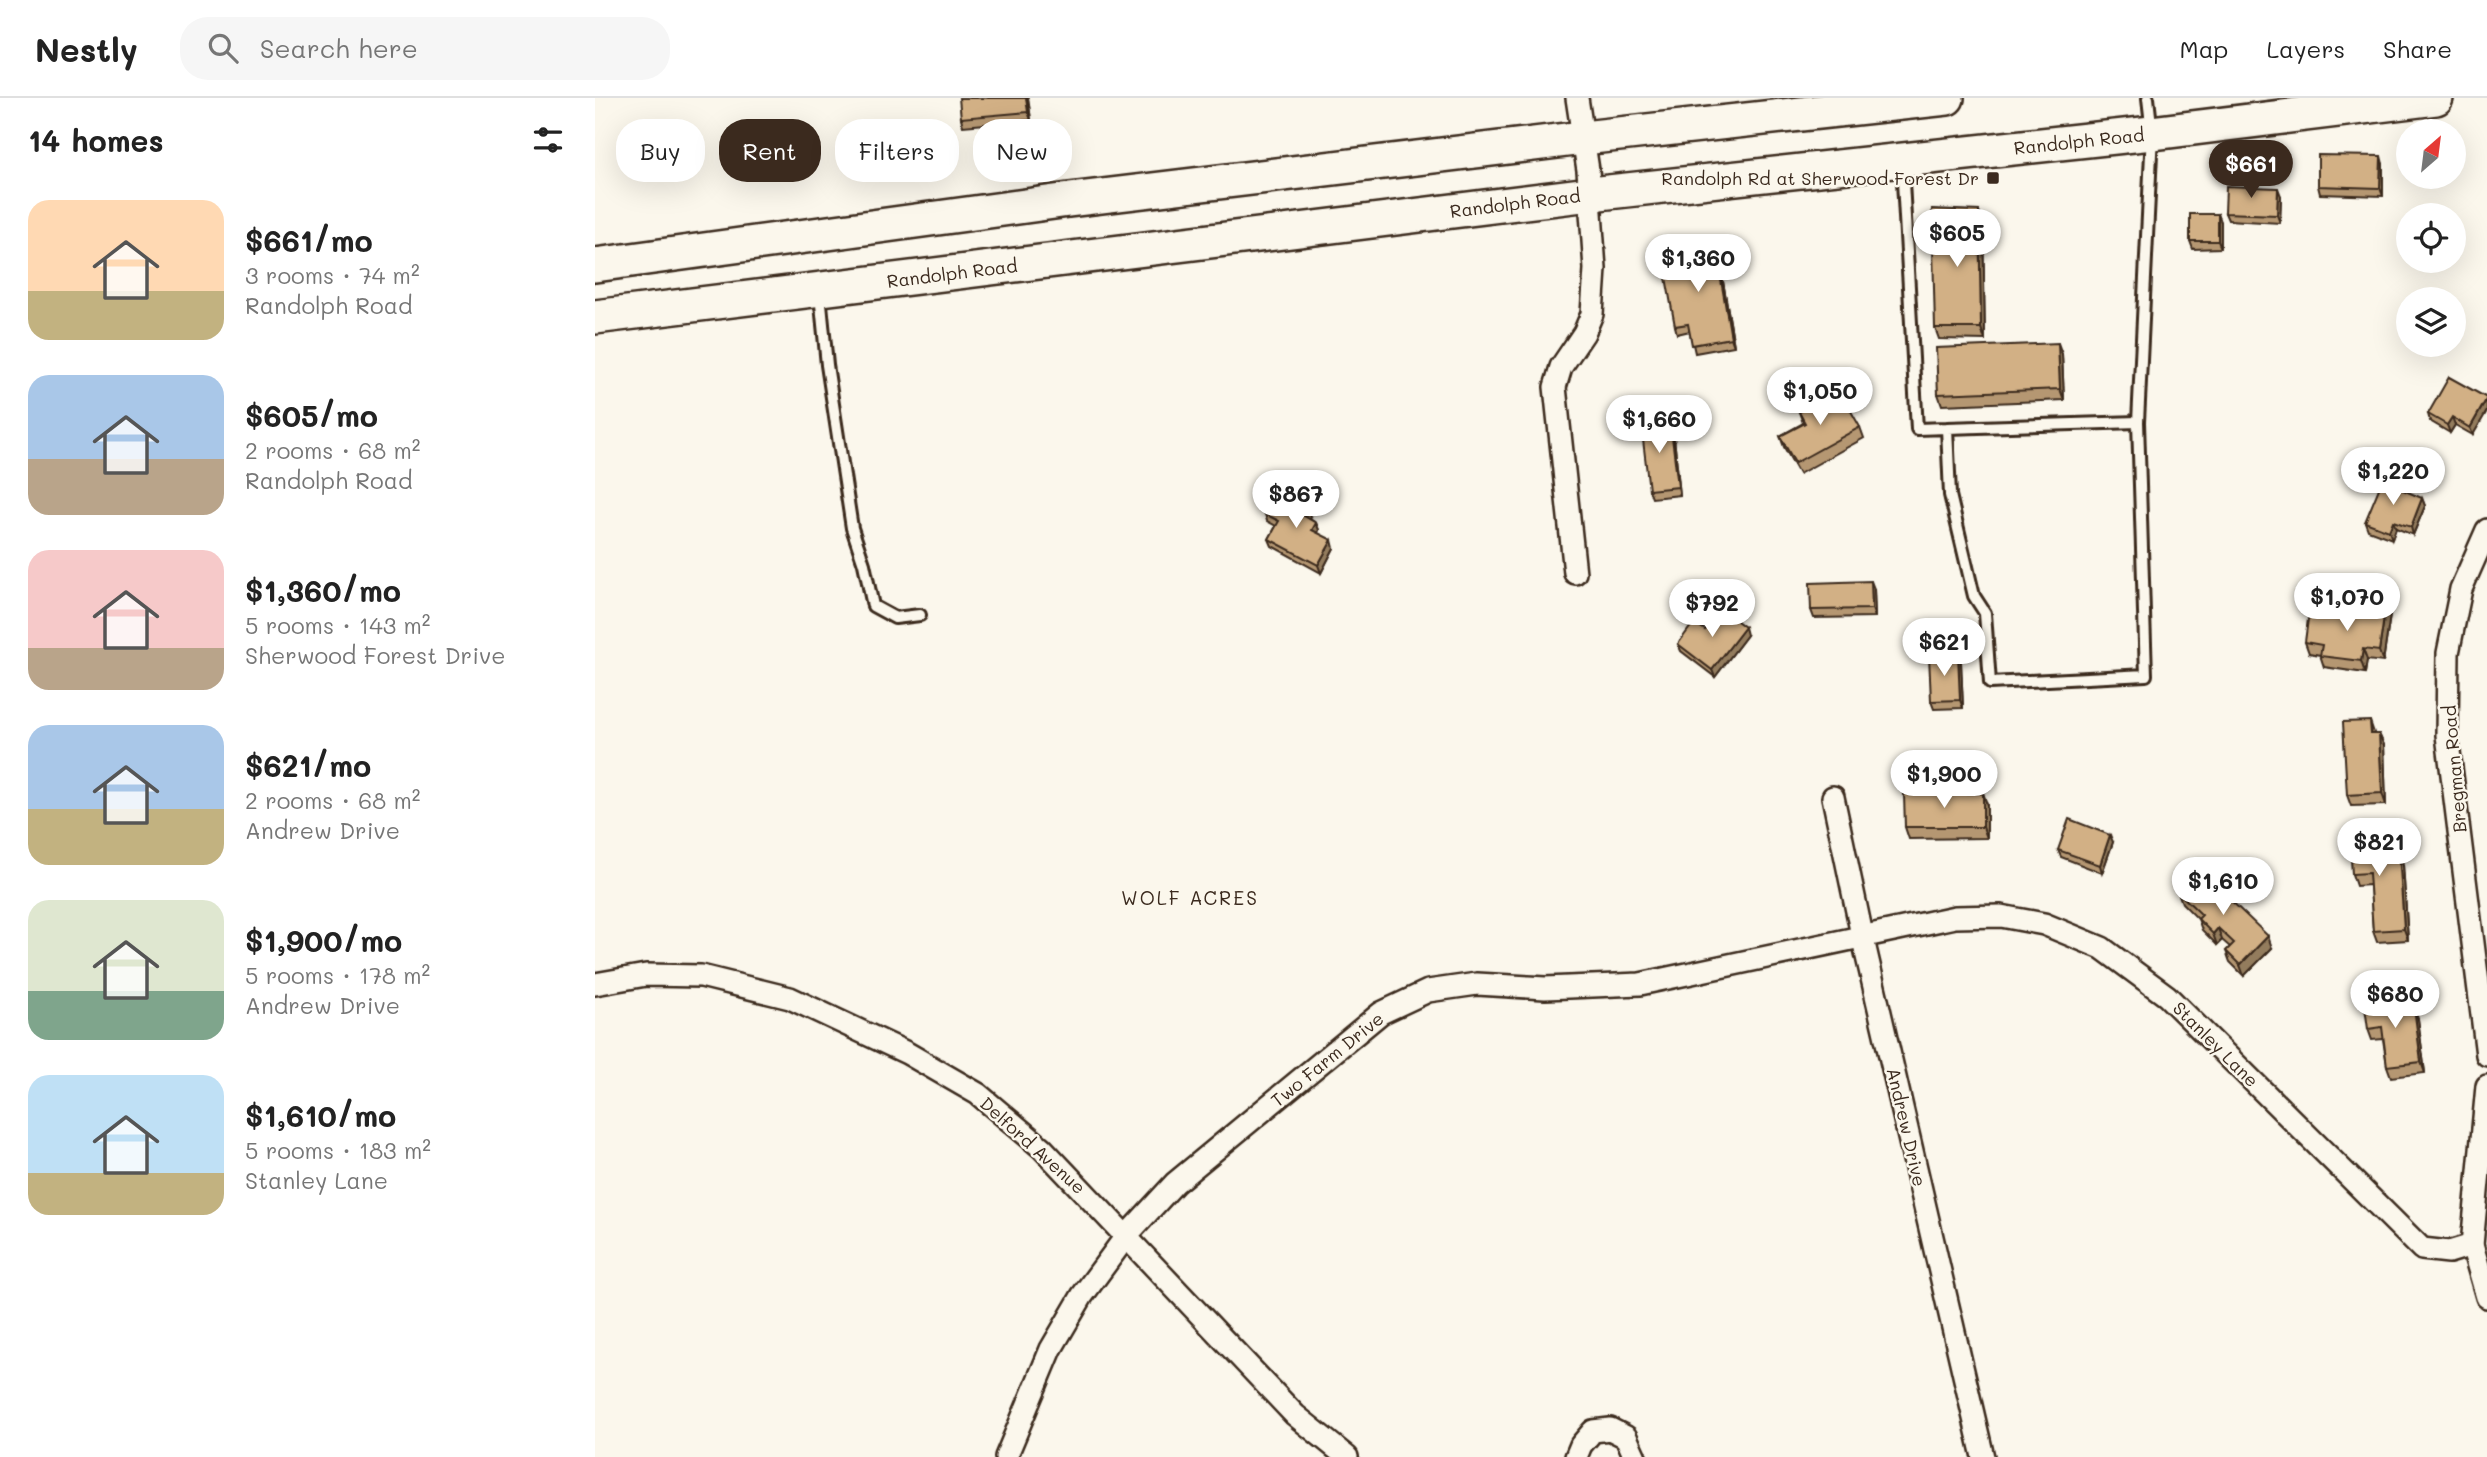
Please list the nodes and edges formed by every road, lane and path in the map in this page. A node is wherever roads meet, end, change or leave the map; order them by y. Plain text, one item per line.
1 (1577, 98) edge
2 (1947, 98) edge
3 (2148, 98) edge
4 (2436, 98) edge
5 (2152, 134) junction
6 (1583, 138) junction
7 (1902, 161) junction
8 (1590, 194) junction
9 (595, 265) edge
10 (820, 289) junction
11 (595, 317) edge
12 (2138, 422) junction
13 (1947, 428) junction
14 (2487, 530) edge
15 (1575, 573) dead end
16 (920, 615) dead end
17 (1833, 797) dead end
18 (1862, 935) junction
19 (595, 984) edge
20 (2487, 1055) edge
21 (2487, 1086) edge
22 (1127, 1235) junction
23 (2472, 1245) junction
24 (2487, 1297) edge
25 (1006, 1457) edge
26 (1347, 1457) edge
27 (1576, 1457) edge
28 (1635, 1457) edge
29 (1983, 1457) edge

1 - 6 street
2 - 6 main road
3 - 5 lane
4 - 5 main road, Randolph Road
5 - 7 main road, Randolph Road
5 - 12 lane
6 - 8 street
6 - 9 main road
7 - 8 main road, Randolph Road
7 - 13 lane
8 - 10 main road, Randolph Road
8 - 15 street
10 - 11 main road, Randolph Road
10 - 16 lane
12 - 13 lane
12 - 13 lane
14 - 20 street, Bregman Road
17 - 18 street, Andrew Drive
18 - 22 street, Two Farm Drive
18 - 23 street, Stanley Lane
18 - 29 street, Andrew Drive
19 - 22 street, Delford Avenue
21 - 23 street
22 - 25 street, Two Farm Drive
22 - 26 street, Delford Avenue
23 - 24 street
27 - 28 street

